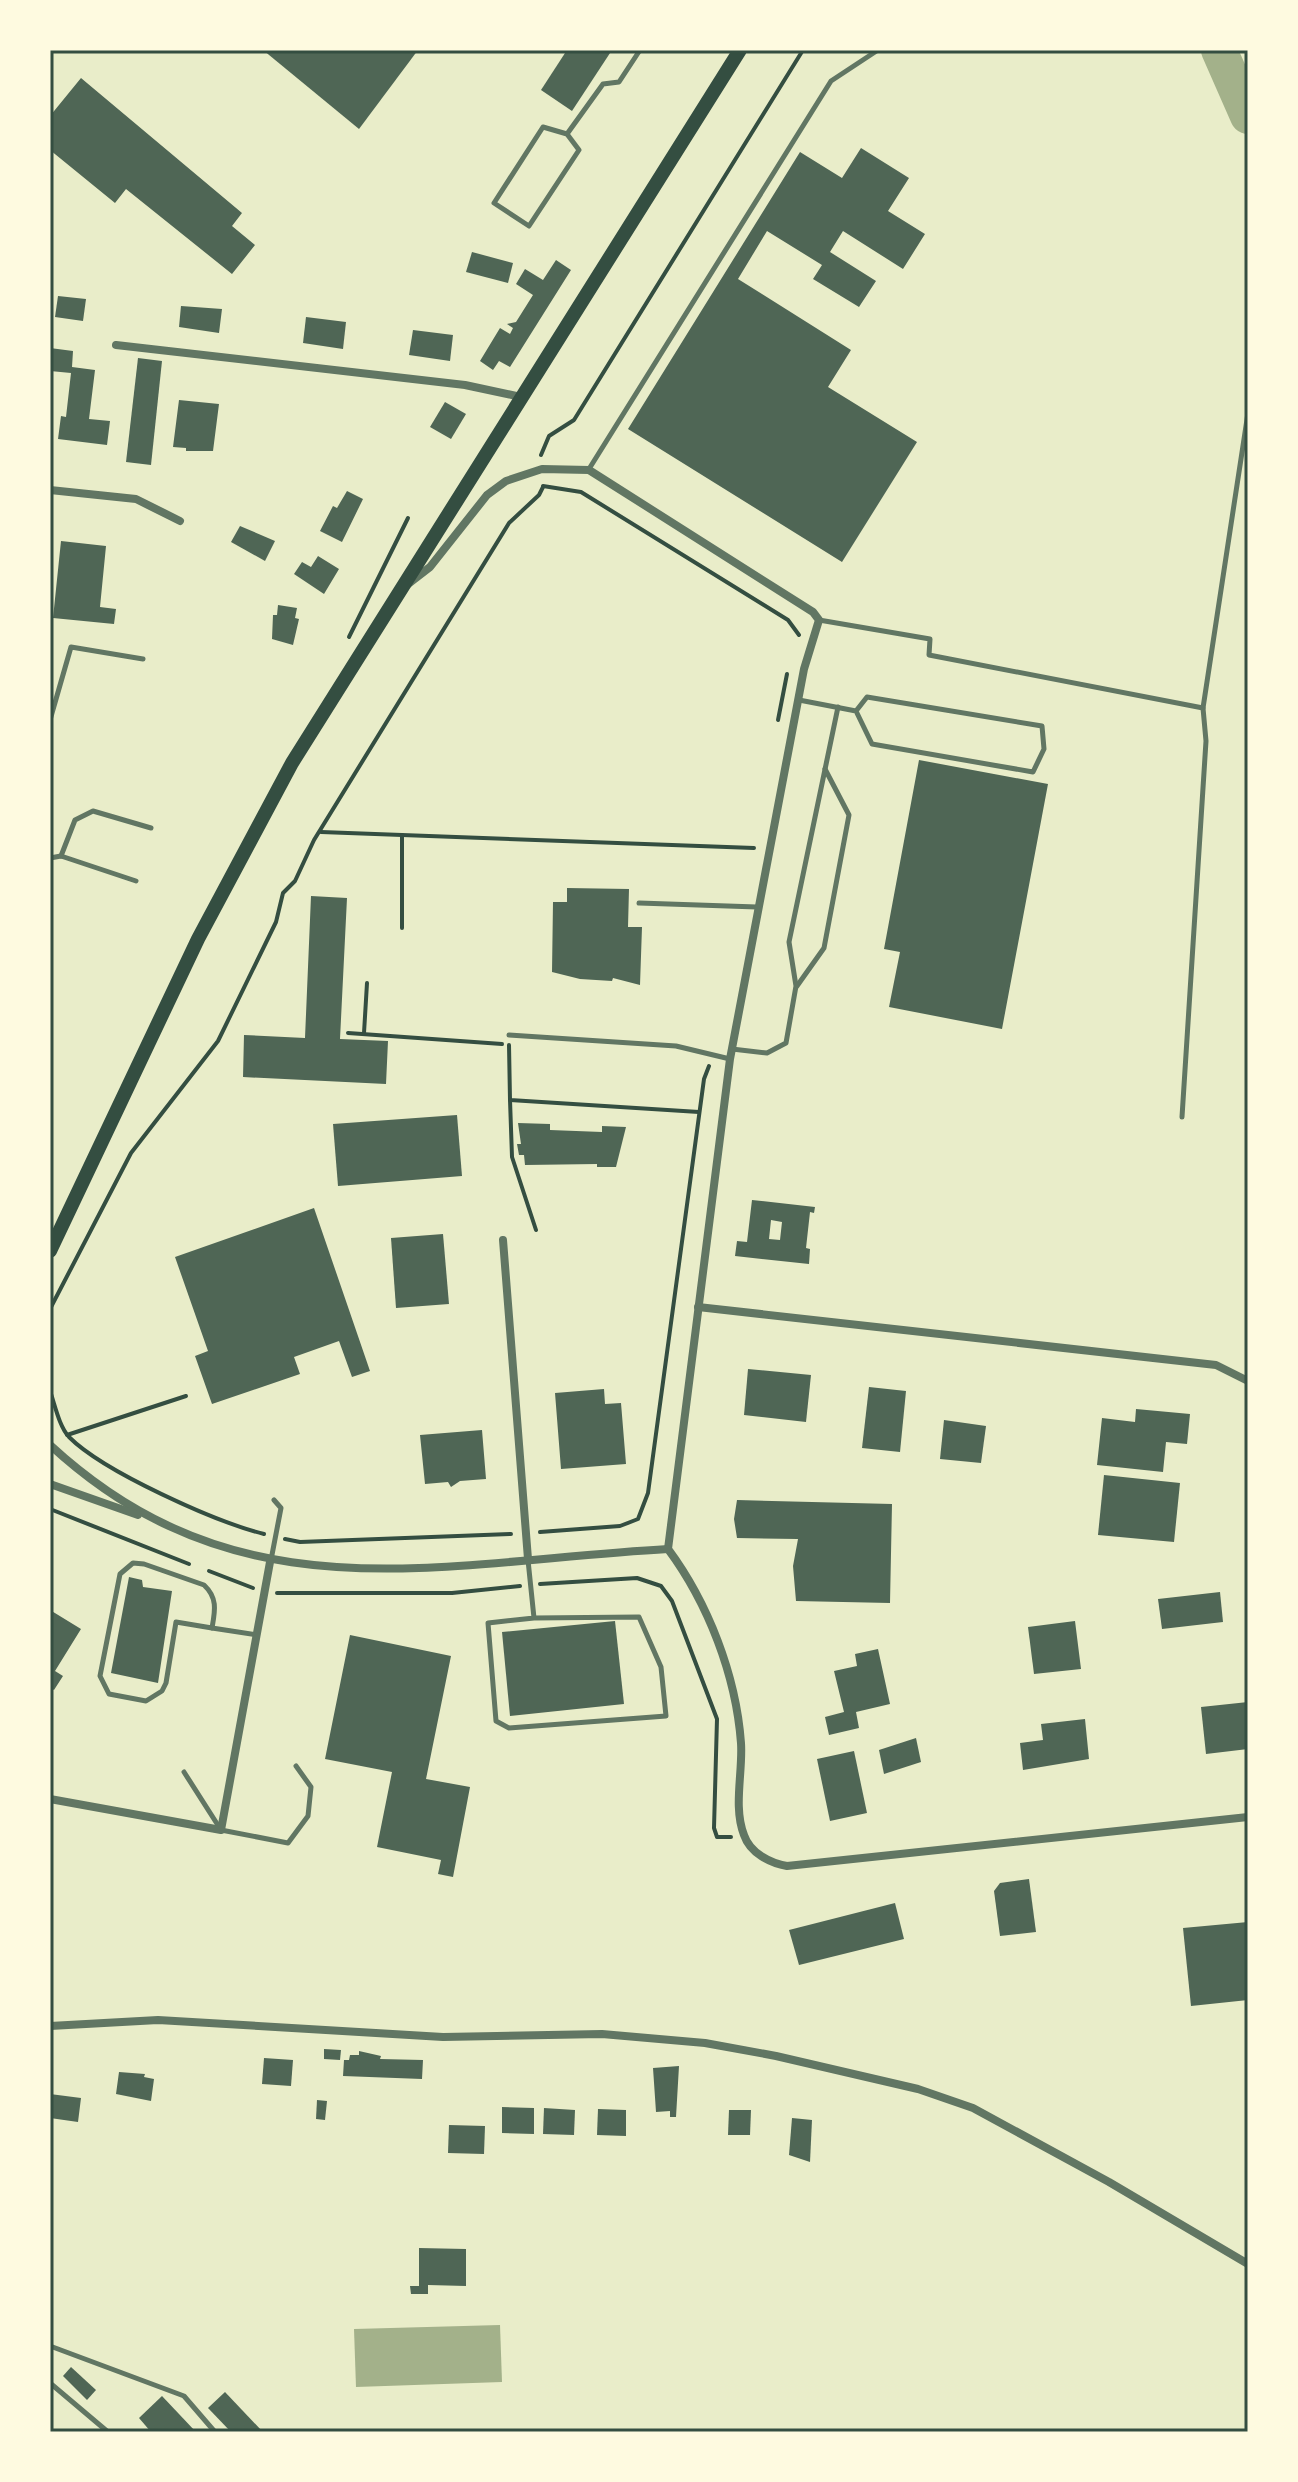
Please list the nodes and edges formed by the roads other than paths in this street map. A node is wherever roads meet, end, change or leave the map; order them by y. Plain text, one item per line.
1 (640, 50) edge
2 (740, 50) edge
3 (878, 50) edge
4 (567, 134) junction
5 (116, 345) dead end
6 (521, 397) junction
7 (1248, 413) edge
8 (589, 470) junction
9 (50, 490) edge
10 (180, 521) dead end
11 (402, 589) junction
12 (819, 620) junction
13 (143, 659) dead end
14 (799, 700) junction
15 (838, 707) junction
16 (1203, 708) junction
17 (856, 711) junction
18 (50, 720) edge
19 (824, 768) junction
20 (151, 828) dead end
21 (61, 856) junction
22 (50, 858) edge
23 (136, 881) dead end
24 (639, 903) dead end
25 (757, 907) junction
26 (796, 986) junction
27 (509, 1035) road end
28 (731, 1054) junction
29 (1182, 1117) dead end
30 (64, 1219) junction
31 (50, 1237) edge
32 (503, 1240) dead end
33 (50, 1251) edge
34 (698, 1307) junction
35 (1248, 1381) edge
36 (50, 1445) edge
37 (50, 1484) edge
38 (274, 1500) dead end
39 (146, 1518) junction
40 (668, 1549) junction
41 (528, 1559) junction
42 (270, 1562) junction
43 (534, 1618) junction
44 (212, 1628) junction
45 (257, 1635) junction
46 (296, 1766) dead end
47 (184, 1772) dead end
48 (50, 1799) edge
49 (1248, 1817) edge
50 (221, 1830) junction
51 (50, 2026) edge
52 (1248, 2264) edge
53 (50, 2346) edge
54 (50, 2383) edge
55 (108, 2432) edge
56 (215, 2432) edge

1 - 4 lane
2 - 6 main road
3 - 8 lane
4 - 4 lane
5 - 6 street
6 - 11 main road
7 - 16 lane
8 - 11 street
8 - 12 street
9 - 10 street
11 - 30 main road
12 - 14 street
12 - 16 lane
13 - 18 lane
14 - 15 lane
14 - 25 street
15 - 17 lane
15 - 19 lane
16 - 29 lane
17 - 17 lane
19 - 26 lane
19 - 26 lane
20 - 21 lane
21 - 22 lane
21 - 23 lane
24 - 25 lane
25 - 28 street
26 - 28 lane
27 - 28 lane
28 - 34 street
30 - 31 main road
30 - 33 main road
32 - 41 street
34 - 35 street
34 - 40 street
36 - 39 street
37 - 39 street
38 - 42 lane
39 - 42 street
40 - 41 street
40 - 49 street
41 - 42 street
41 - 43 lane
42 - 45 street
43 - 43 lane
44 - 44 lane
44 - 45 lane
45 - 50 street
46 - 50 lane
47 - 50 lane
48 - 50 street
51 - 52 street
53 - 56 lane
54 - 55 lane

